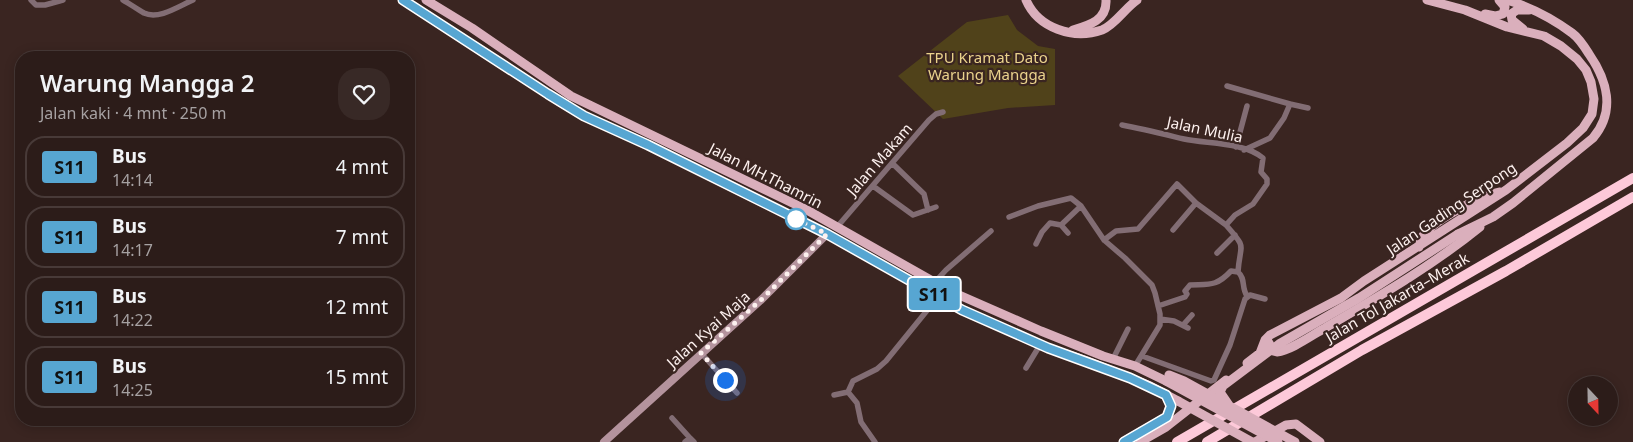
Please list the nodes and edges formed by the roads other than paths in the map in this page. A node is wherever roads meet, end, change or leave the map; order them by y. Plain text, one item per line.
1 (31, 0) edge
2 (63, 0) edge
3 (123, 0) edge
4 (193, 0) edge
5 (404, 0) edge
6 (426, 0) edge
7 (1026, 0) edge
8 (1106, 0) edge
9 (1137, 0) edge
10 (1427, 0) edge
11 (1499, 0) edge
12 (1507, 0) edge
13 (1465, 10) junction
14 (1532, 10) junction
15 (1066, 31) junction
16 (1530, 33) junction
17 (1227, 86) dead end
18 (1290, 104) junction
19 (1247, 106) dead end
20 (1308, 108) dead end
21 (943, 112) dead end
22 (1122, 125) dead end
23 (1236, 147) junction
24 (1244, 150) junction
25 (892, 163) junction
26 (740, 177) junction
27 (1633, 178) edge
28 (872, 186) junction
29 (734, 187) junction
30 (1633, 197) edge
31 (1196, 203) junction
32 (1081, 206) junction
33 (936, 207) dead end
34 (928, 210) junction
35 (1009, 217) dead end
36 (1493, 217) junction
37 (1061, 225) junction
38 (1226, 226) junction
39 (837, 227) junction
40 (1173, 230) dead end
41 (991, 231) dead end
42 (1068, 233) dead end
43 (827, 234) junction
44 (1235, 235) junction
45 (1104, 240) junction
46 (1036, 244) dead end
47 (1217, 253) dead end
48 (909, 267) junction
49 (1238, 272) junction
50 (903, 277) junction
51 (935, 282) junction
52 (1247, 296) junction
53 (938, 297) junction
54 (1265, 299) dead end
55 (1158, 306) junction
56 (1192, 315) dead end
57 (1160, 319) junction
58 (1284, 327) junction
59 (1128, 329) dead end
60 (1040, 344) junction
61 (701, 353) junction
62 (1142, 356) junction
63 (1113, 359) junction
64 (1135, 366) junction
65 (1026, 368) dead end
66 (1130, 378) junction
67 (1164, 379) junction
68 (848, 392) junction
69 (737, 394) dead end
70 (834, 395) dead end
71 (1166, 395) junction
72 (1230, 408) junction
73 (672, 418) dead end
74 (608, 441) edge
75 (690, 441) edge
76 (875, 442) edge
77 (1124, 442) edge
78 (1140, 442) edge
79 (1177, 442) edge
80 (1207, 442) edge
81 (1254, 442) edge
82 (1269, 442) edge
83 (1278, 442) edge
84 (1295, 442) edge
85 (1320, 442) edge

1 - 2 street
3 - 4 street
5 - 29 main road
6 - 26 main road, Jalan MH.Thamrin
7 - 15 main road
8 - 15 main road
9 - 15 main road
10 - 13 main road, Jalan Gading Serpong
11 - 13 main road
12 - 14 main road, Jalan Gading Serpong
13 - 16 main road, Jalan Gading Serpong
14 - 16 main road
14 - 36 main road, Jalan Gading Serpong
16 - 58 main road, Jalan Gading Serpong
17 - 18 street
18 - 20 street
18 - 24 street
19 - 23 street
21 - 25 street, Jalan Makam
22 - 23 street, Jalan Mulia
23 - 24 street, Jalan Mulia
24 - 38 street, Jalan Mulia
25 - 28 street, Jalan Makam
25 - 34 street
26 - 29 main road
26 - 39 main road, Jalan MH.Thamrin
27 - 79 highway, Jalan Tol Jakarta–Merak
28 - 34 street
28 - 39 street, Jalan Makam
29 - 43 main road
30 - 80 highway, Jalan Tol Jakarta–Merak
31 - 38 street
31 - 40 street
31 - 45 street
32 - 35 street
32 - 37 street
32 - 45 street
33 - 34 street
36 - 58 main road
36 - 72 main road, Jalan Gading Serpong, bridge
37 - 42 street
37 - 46 street
38 - 44 street
39 - 48 main road, Jalan MH.Thamrin
41 - 51 street
43 - 50 main road
43 - 61 main road, Jalan Kyai Maja
44 - 47 street
44 - 49 street
45 - 55 street
48 - 50 main road
48 - 51 main road, Jalan MH.Thamrin
49 - 52 street
49 - 55 street
50 - 53 main road
51 - 63 main road, Jalan MH.Thamrin
52 - 54 street
52 - 62 street
53 - 60 main road
53 - 68 street
55 - 57 street
56 - 57 street
57 - 62 street
58 - 78 main road, Jalan Gading Serpong
59 - 63 street
60 - 65 street
60 - 66 main road
61 - 69 street
61 - 74 main road, Jalan Kyai Maja
62 - 64 street
63 - 64 main road, Jalan MH.Thamrin
64 - 67 main road, Jalan MH.Thamrin
66 - 67 main road
66 - 71 main road
67 - 72 main road, bridge
67 - 82 main road
67 - 83 main road, bridge
68 - 70 street
68 - 76 street
71 - 77 highway
71 - 81 main road, bridge
72 - 84 main road, bridge
73 - 75 street
81 - 85 main road

